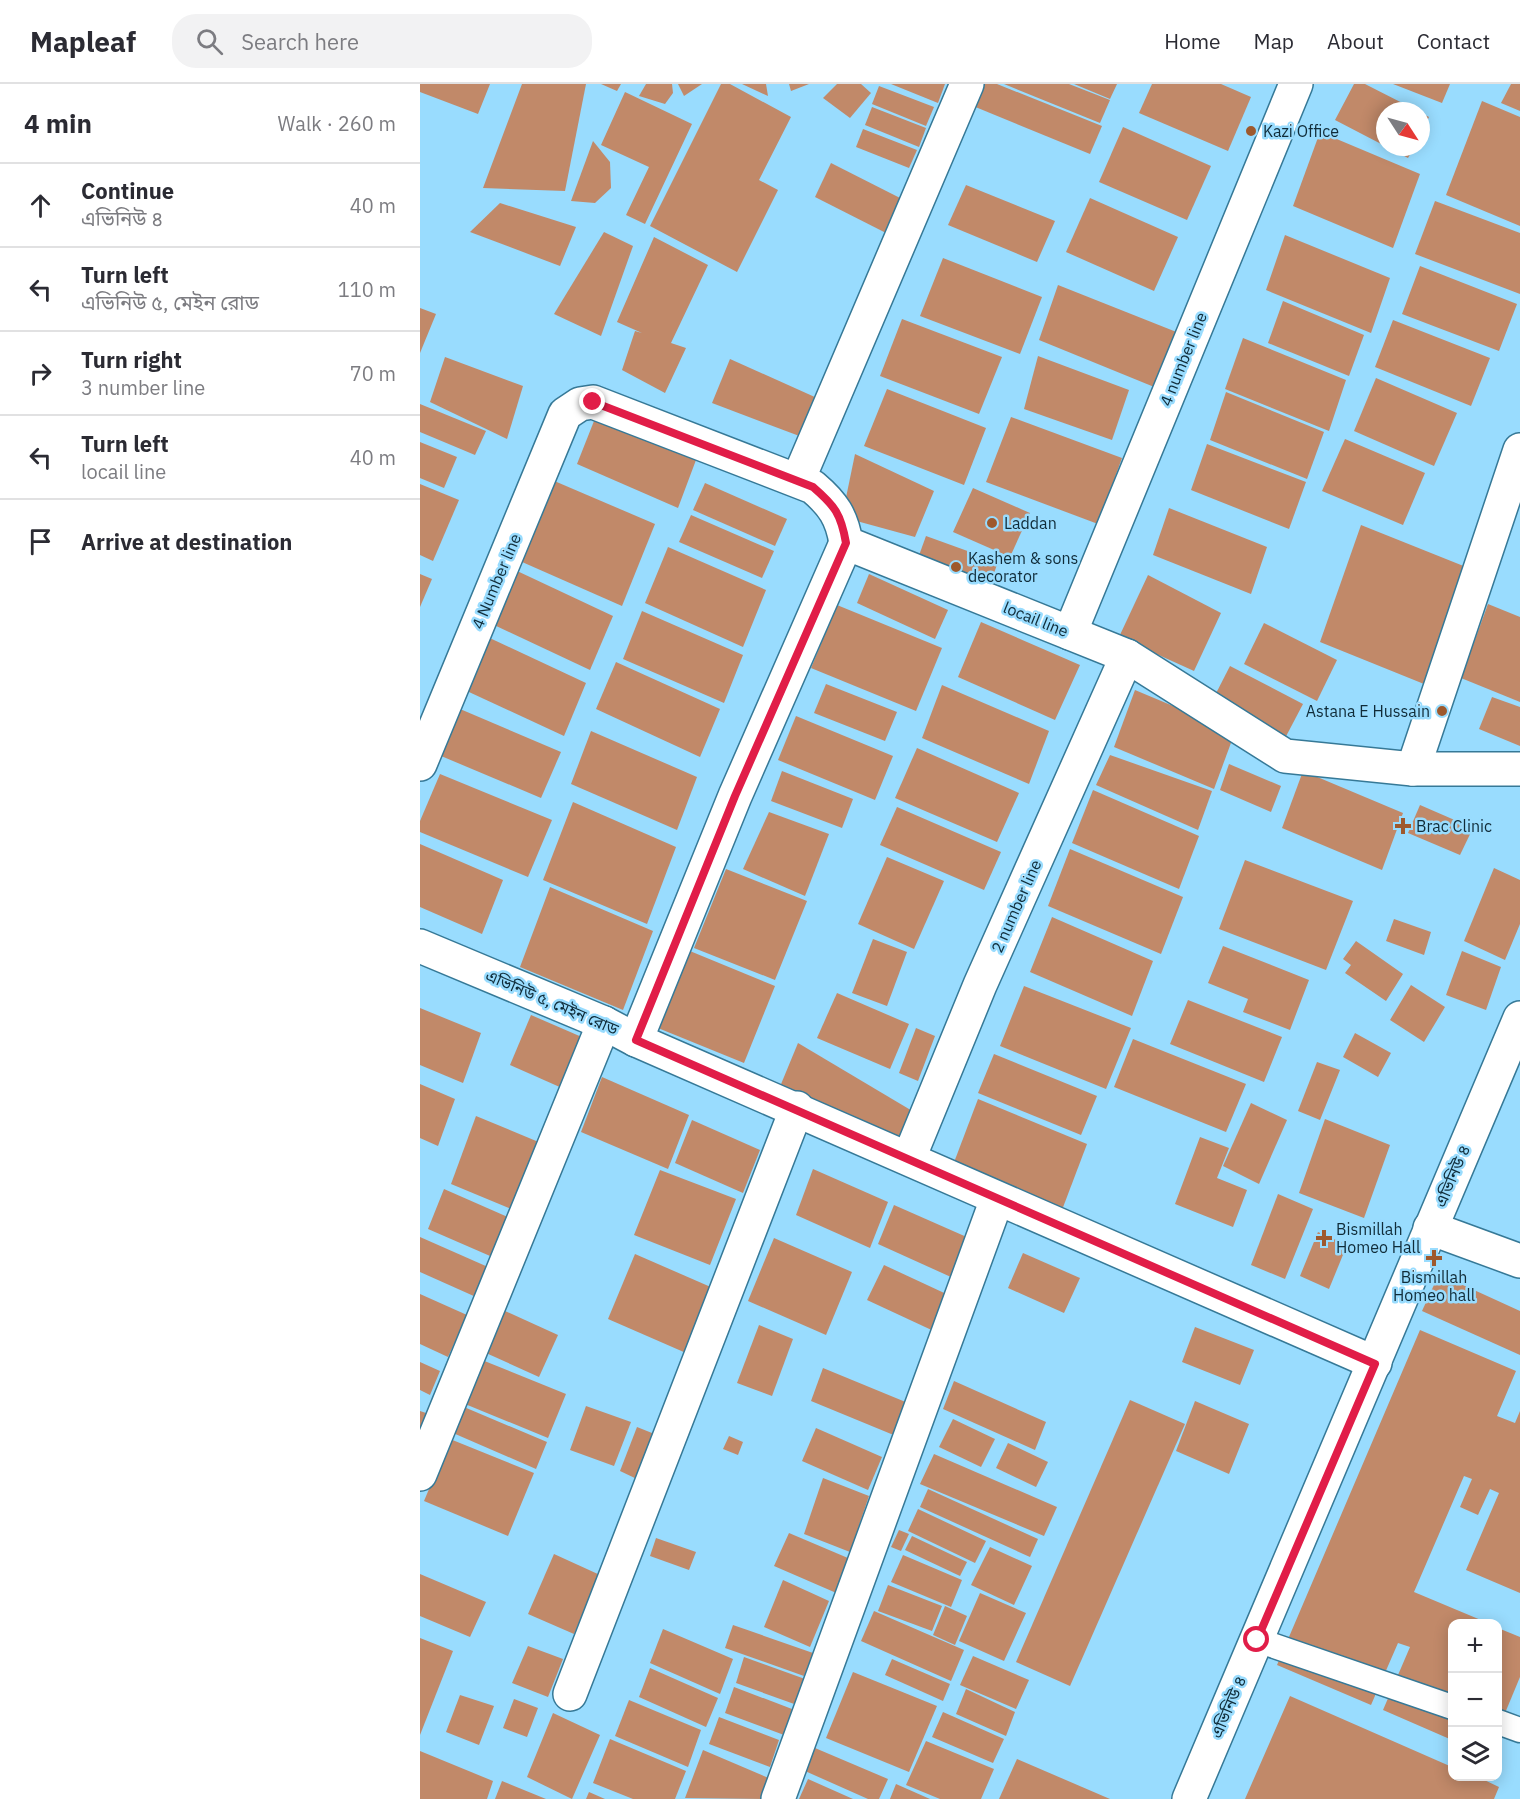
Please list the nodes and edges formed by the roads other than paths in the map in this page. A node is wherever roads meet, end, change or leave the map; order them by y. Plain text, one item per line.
1 (967, 84) edge
2 (1296, 84) edge
3 (1520, 450) edge
4 (798, 480) junction
5 (846, 543) junction
6 (1070, 633) junction
7 (1127, 656) junction
8 (420, 764) edge
9 (1413, 769) junction
10 (1520, 769) edge
11 (420, 946) edge
12 (1520, 1018) edge
13 (604, 1023) junction
14 (636, 1040) junction
15 (797, 1108) junction
16 (909, 1158) junction
17 (997, 1198) junction
18 (1430, 1228) junction
19 (1520, 1261) edge
20 (1375, 1364) junction
21 (420, 1474) edge
22 (1257, 1640) junction
23 (570, 1694) dead end
24 (1448, 1706) edge
25 (1502, 1724) edge
26 (1520, 1730) edge
27 (778, 1799) edge
28 (1189, 1799) edge

1 - 4 street
2 - 6 street, 4 number line
3 - 9 street
4 - 5 street
4 - 8 street, 4 Number line
5 - 6 street, locail line
5 - 14 street
6 - 7 street, locail line
7 - 9 street, locail line
7 - 16 street, 2 number line
9 - 10 street, locail line
11 - 13 street, এভিনিউ ৫, মেইন রোড
12 - 18 street, এভিনিউ ৪
13 - 14 street, এভিনিউ ৫, মেইন রোড
13 - 21 street
14 - 15 street, এভিনিউ ৫, মেইন রোড
15 - 16 street, এভিনিউ ৫, মেইন রোড
15 - 23 street
16 - 17 street, এভিনিউ ৫, মেইন রোড
17 - 20 street, এভিনিউ ৫, মেইন রোড
17 - 27 street
18 - 19 street
18 - 20 street, এভিনিউ ৪
20 - 22 street, এভিনিউ ৪
22 - 24 lane
22 - 28 street, এভিনিউ ৪
25 - 26 lane

